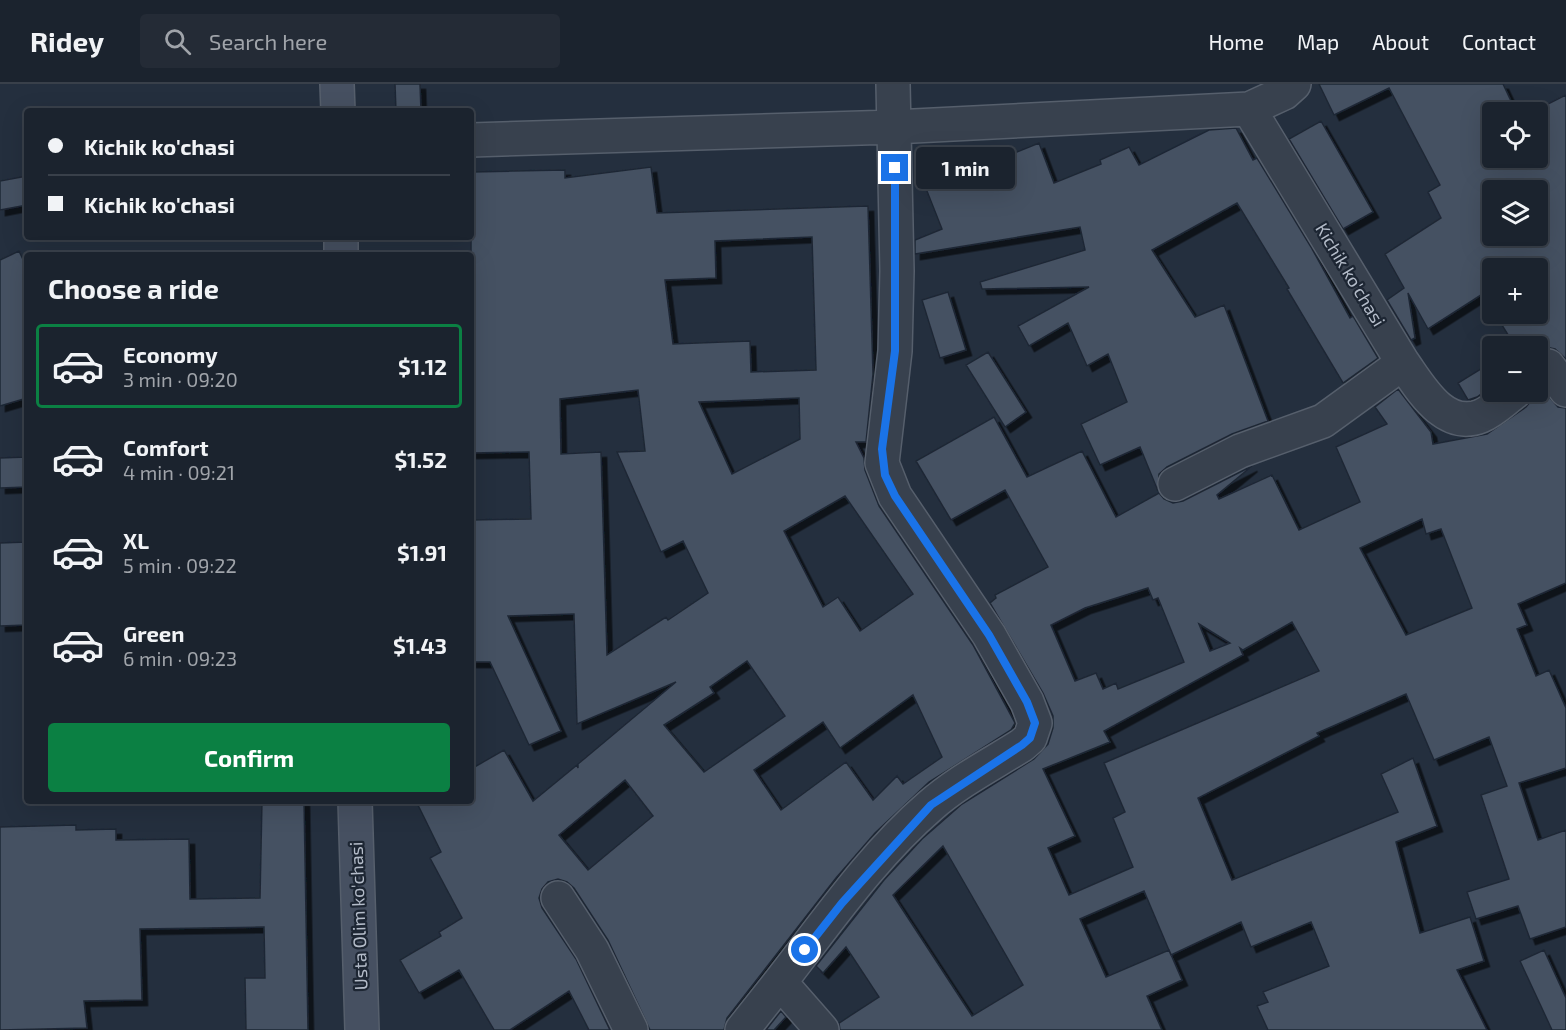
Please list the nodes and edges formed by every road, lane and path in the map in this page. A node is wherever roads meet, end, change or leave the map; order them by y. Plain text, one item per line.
1 (337, 84) edge
2 (893, 84) edge
3 (1294, 84) edge
4 (338, 108) edge
5 (1249, 108) junction
6 (894, 127) junction
7 (474, 140) edge
8 (1402, 363) junction
9 (1502, 402) edge
10 (1175, 484) dead end
11 (355, 804) edge
12 (558, 898) dead end
13 (780, 982) junction
14 (362, 1030) edge
15 (631, 1030) edge
16 (742, 1030) edge
17 (822, 1030) edge

1 - 4 street
2 - 6 street
3 - 5 street
5 - 6 street
5 - 8 street, Kichik ko'chasi
6 - 7 street
6 - 13 street
8 - 9 street, Kichik ko'chasi
8 - 10 street
11 - 14 street, Usta Olim ko'chasi
12 - 15 street
13 - 16 street
13 - 17 street

